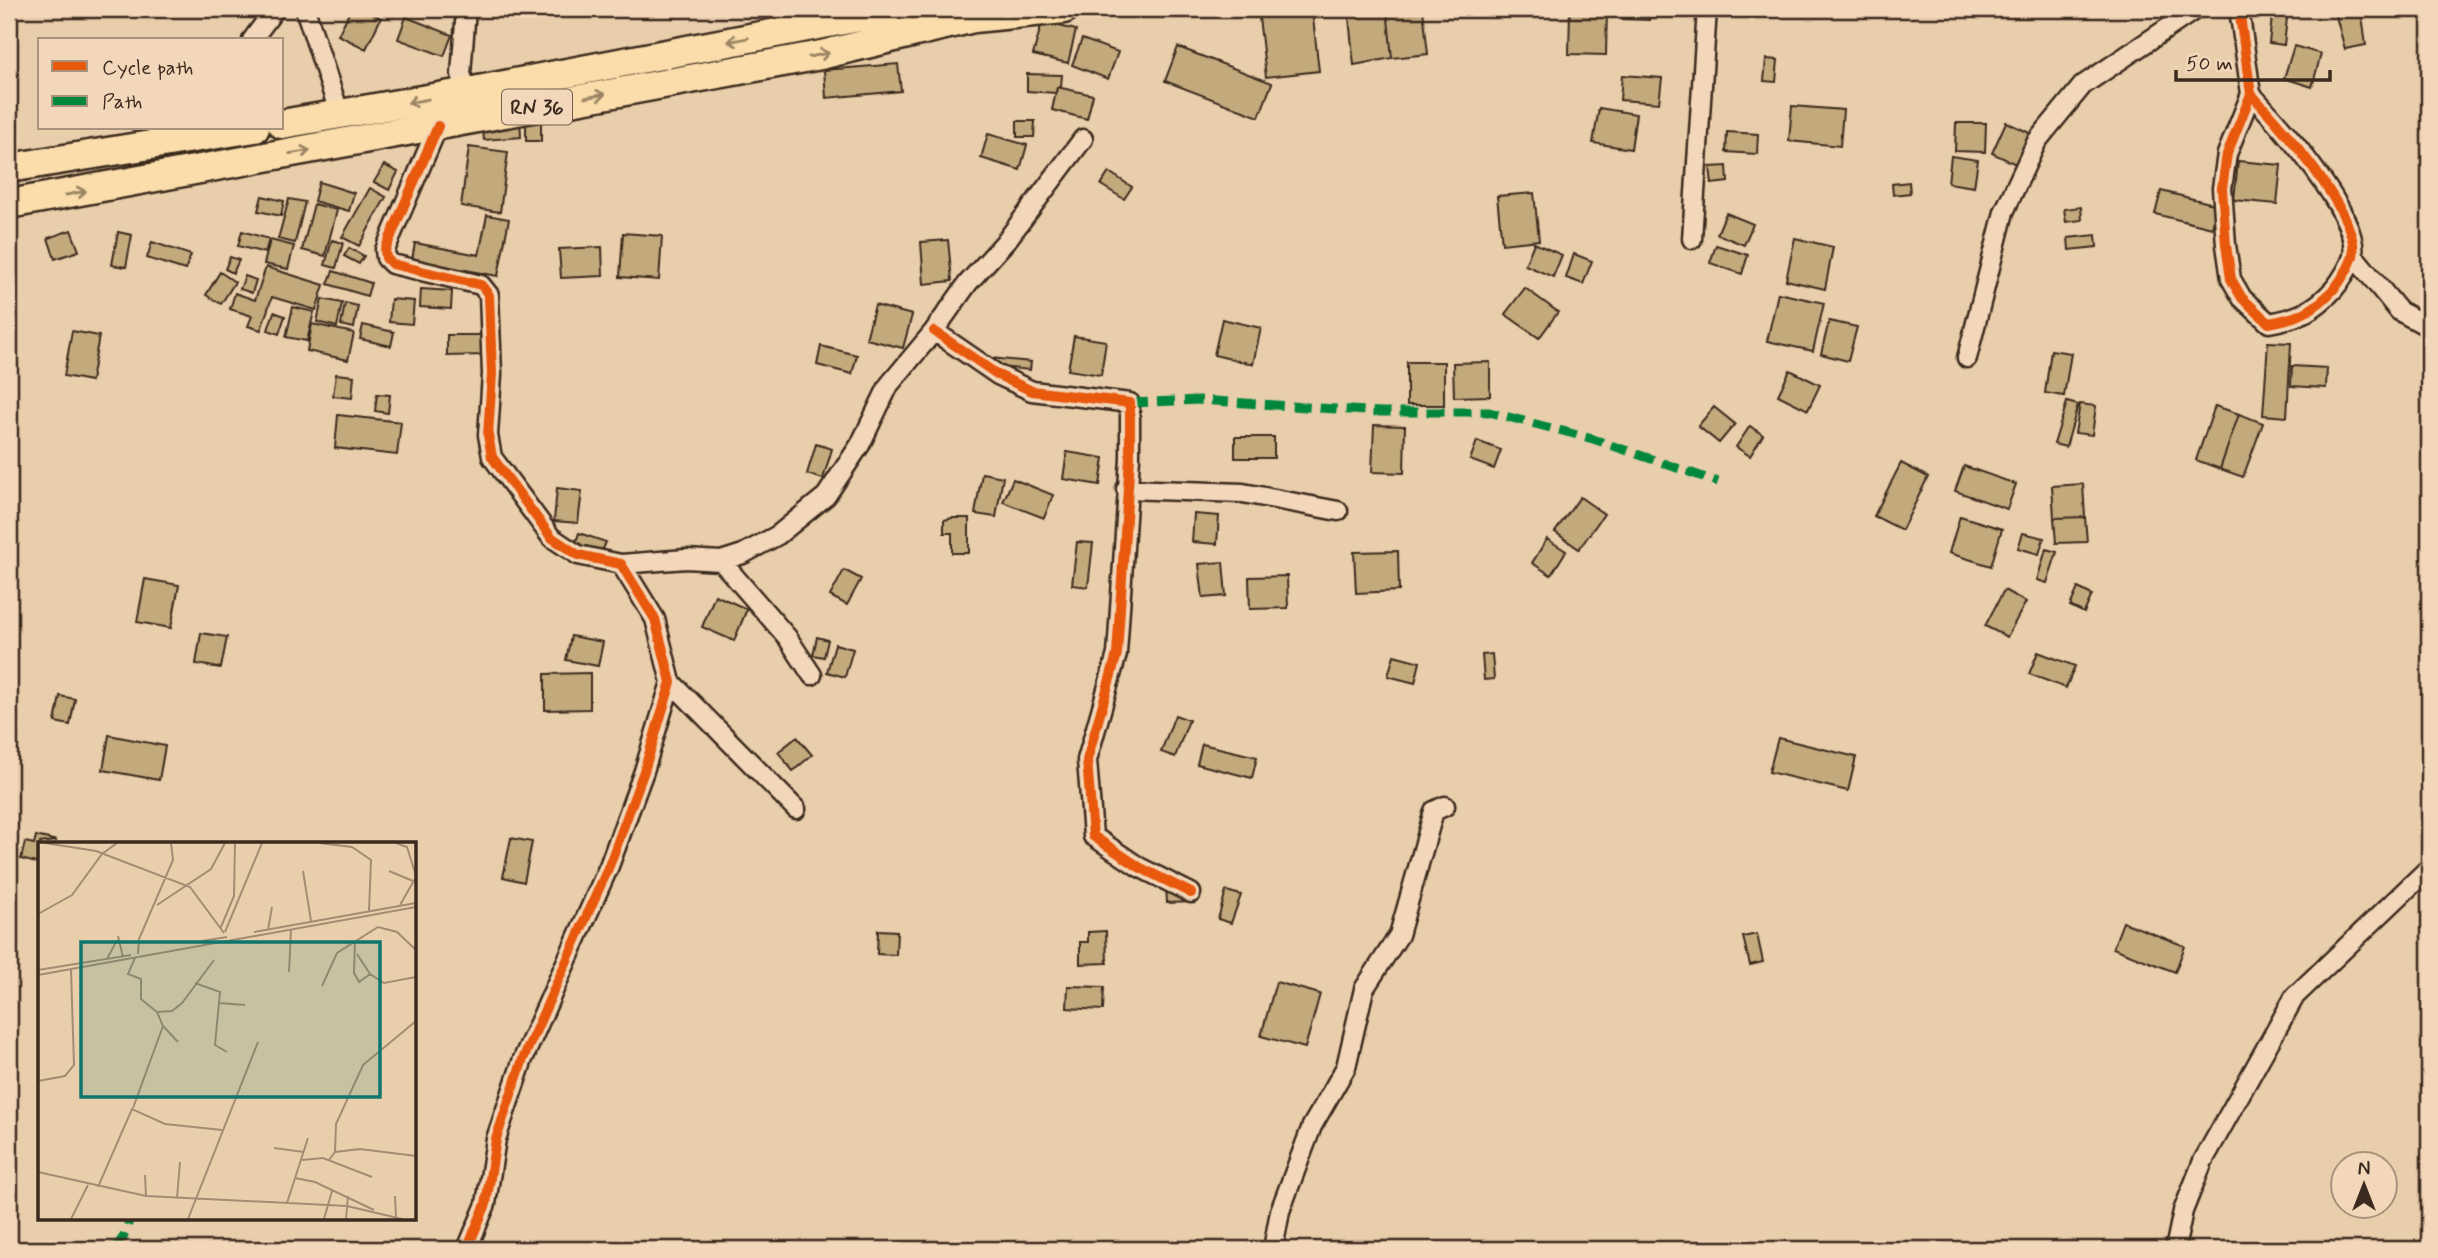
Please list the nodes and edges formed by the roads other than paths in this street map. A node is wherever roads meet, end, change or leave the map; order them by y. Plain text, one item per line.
1 (275, 9) edge
2 (305, 9) edge
3 (466, 9) edge
4 (901, 9) edge
5 (1064, 9) edge
6 (1707, 9) edge
7 (2196, 9) edge
8 (2239, 9) edge
9 (253, 38) edge
10 (468, 92) junction
11 (2251, 94) junction
12 (340, 115) junction
13 (284, 124) edge
14 (439, 126) junction
15 (214, 131) edge
16 (1083, 139) dead end
17 (9, 168) edge
18 (9, 204) edge
19 (1692, 239) dead end
20 (2353, 255) junction
21 (2429, 327) edge
22 (934, 331) junction
23 (1967, 358) dead end
24 (1126, 489) junction
25 (1338, 512) dead end
26 (721, 561) junction
27 (621, 564) junction
28 (812, 675) dead end
29 (671, 682) junction
30 (1445, 806) dead end
31 (796, 809) dead end
32 (2429, 868) edge
33 (1191, 893) dead end
34 (467, 1249) edge
35 (1273, 1249) edge
36 (2175, 1249) edge

1 - 9 street
2 - 12 street
3 - 10 street
4 -> 10 main road, RN 36
14 -> 5 main road, RN 36
6 - 19 street
7 - 23 street
8 - 11 street
10 -> 12 main road, RN 36
11 - 20 street
11 - 20 street
12 - 13 main road, RN 36
18 -> 14 main road, RN 36
14 - 27 street
15 - 17 main road
16 - 22 street
20 - 21 street
22 - 24 street
22 - 26 street
24 - 25 street
24 - 33 street
26 - 27 street
26 - 28 street
27 - 29 street
29 - 31 street
29 - 34 street
30 - 35 street
32 - 36 street

